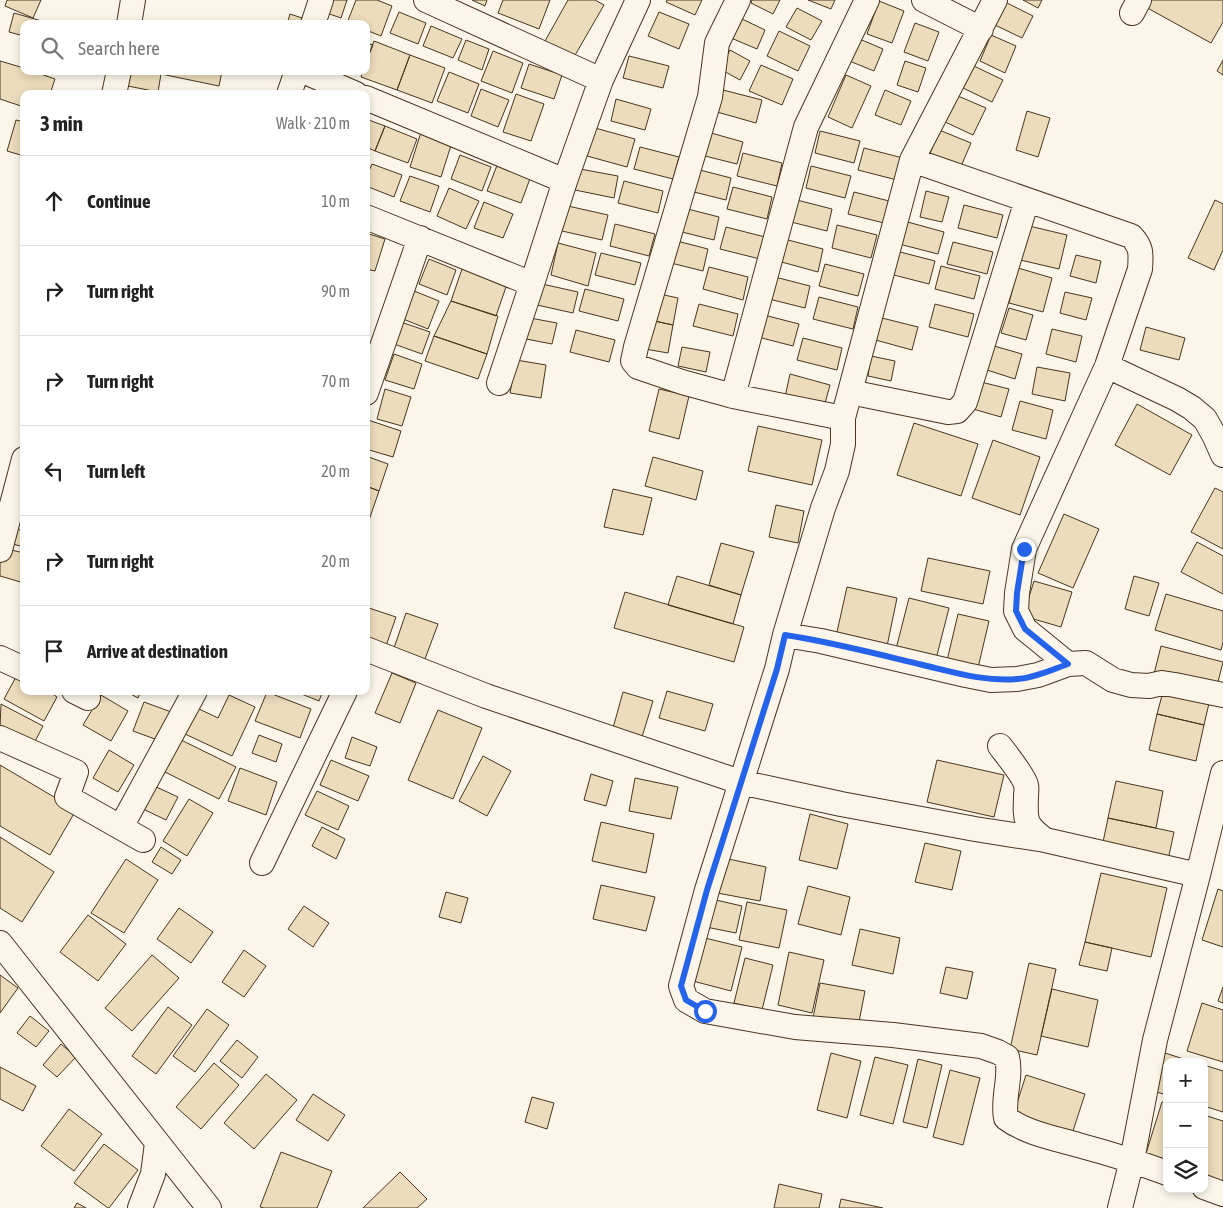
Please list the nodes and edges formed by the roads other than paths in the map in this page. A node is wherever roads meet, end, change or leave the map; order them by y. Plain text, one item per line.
1 (134, 0) edge
2 (321, 0) edge
3 (426, 0) edge
4 (638, 0) edge
5 (738, 0) edge
6 (867, 0) edge
7 (924, 0) edge
8 (995, 0) edge
9 (130, 20) edge
10 (314, 20) edge
11 (981, 29) junction
12 (118, 75) edge
13 (296, 75) edge
14 (312, 75) edge
15 (601, 80) junction
16 (115, 90) edge
17 (290, 90) edge
18 (347, 90) edge
19 (370, 100) edge
20 (912, 160) junction
21 (565, 181) junction
22 (1027, 200) junction
23 (370, 219) edge
24 (420, 238) junction
25 (532, 284) junction
26 (374, 342) edge
27 (1107, 366) junction
28 (370, 368) edge
29 (499, 383) dead end
30 (850, 392) junction
31 (733, 396) junction
32 (843, 418) junction
33 (1223, 455) edge
34 (20, 474) edge
35 (0, 550) edge
36 (785, 635) junction
37 (370, 651) edge
38 (0, 658) edge
39 (1068, 664) junction
40 (20, 667) edge
41 (193, 695) edge
42 (343, 695) edge
43 (1223, 695) edge
44 (0, 738) edge
45 (1000, 746) dead end
46 (1223, 773) edge
47 (740, 782) junction
48 (121, 827) junction
49 (143, 840) dead end
50 (1045, 840) junction
51 (262, 863) dead end
52 (1198, 875) junction
53 (0, 943) edge
54 (157, 1142) junction
55 (1132, 1160) junction
56 (1163, 1172) edge
57 (1208, 1188) edge
58 (1223, 1194) edge
59 (140, 1208) edge
60 (209, 1208) edge
61 (1120, 1208) edge

1 - 9 street
2 - 10 street
3 - 15 street
4 - 15 street
5 - 31 street
6 - 31 street
7 - 11 street
8 - 11 street
11 - 20 street
12 - 16 street
13 - 17 street
14 - 18 street
15 - 21 street
19 - 21 street
20 - 22 street
20 - 30 street
21 - 25 street
22 - 27 street
22 - 30 street
23 - 24 street
24 - 25 street
24 - 26 street
25 - 29 street
26 - 28 street
27 - 33 street
27 - 39 street
30 - 32 street
31 - 32 street
32 - 36 street
34 - 35 street
36 - 39 street
36 - 47 street
37 - 47 street
38 - 40 street
39 - 43 street
41 - 48 street
42 - 51 street
44 - 48 street
45 - 50 street
46 - 52 street
47 - 50 street
47 - 55 street
48 - 49 street
50 - 52 street
52 - 55 street
53 - 54 street
54 - 59 street
54 - 60 street
55 - 56 street
55 - 61 street
57 - 58 street

